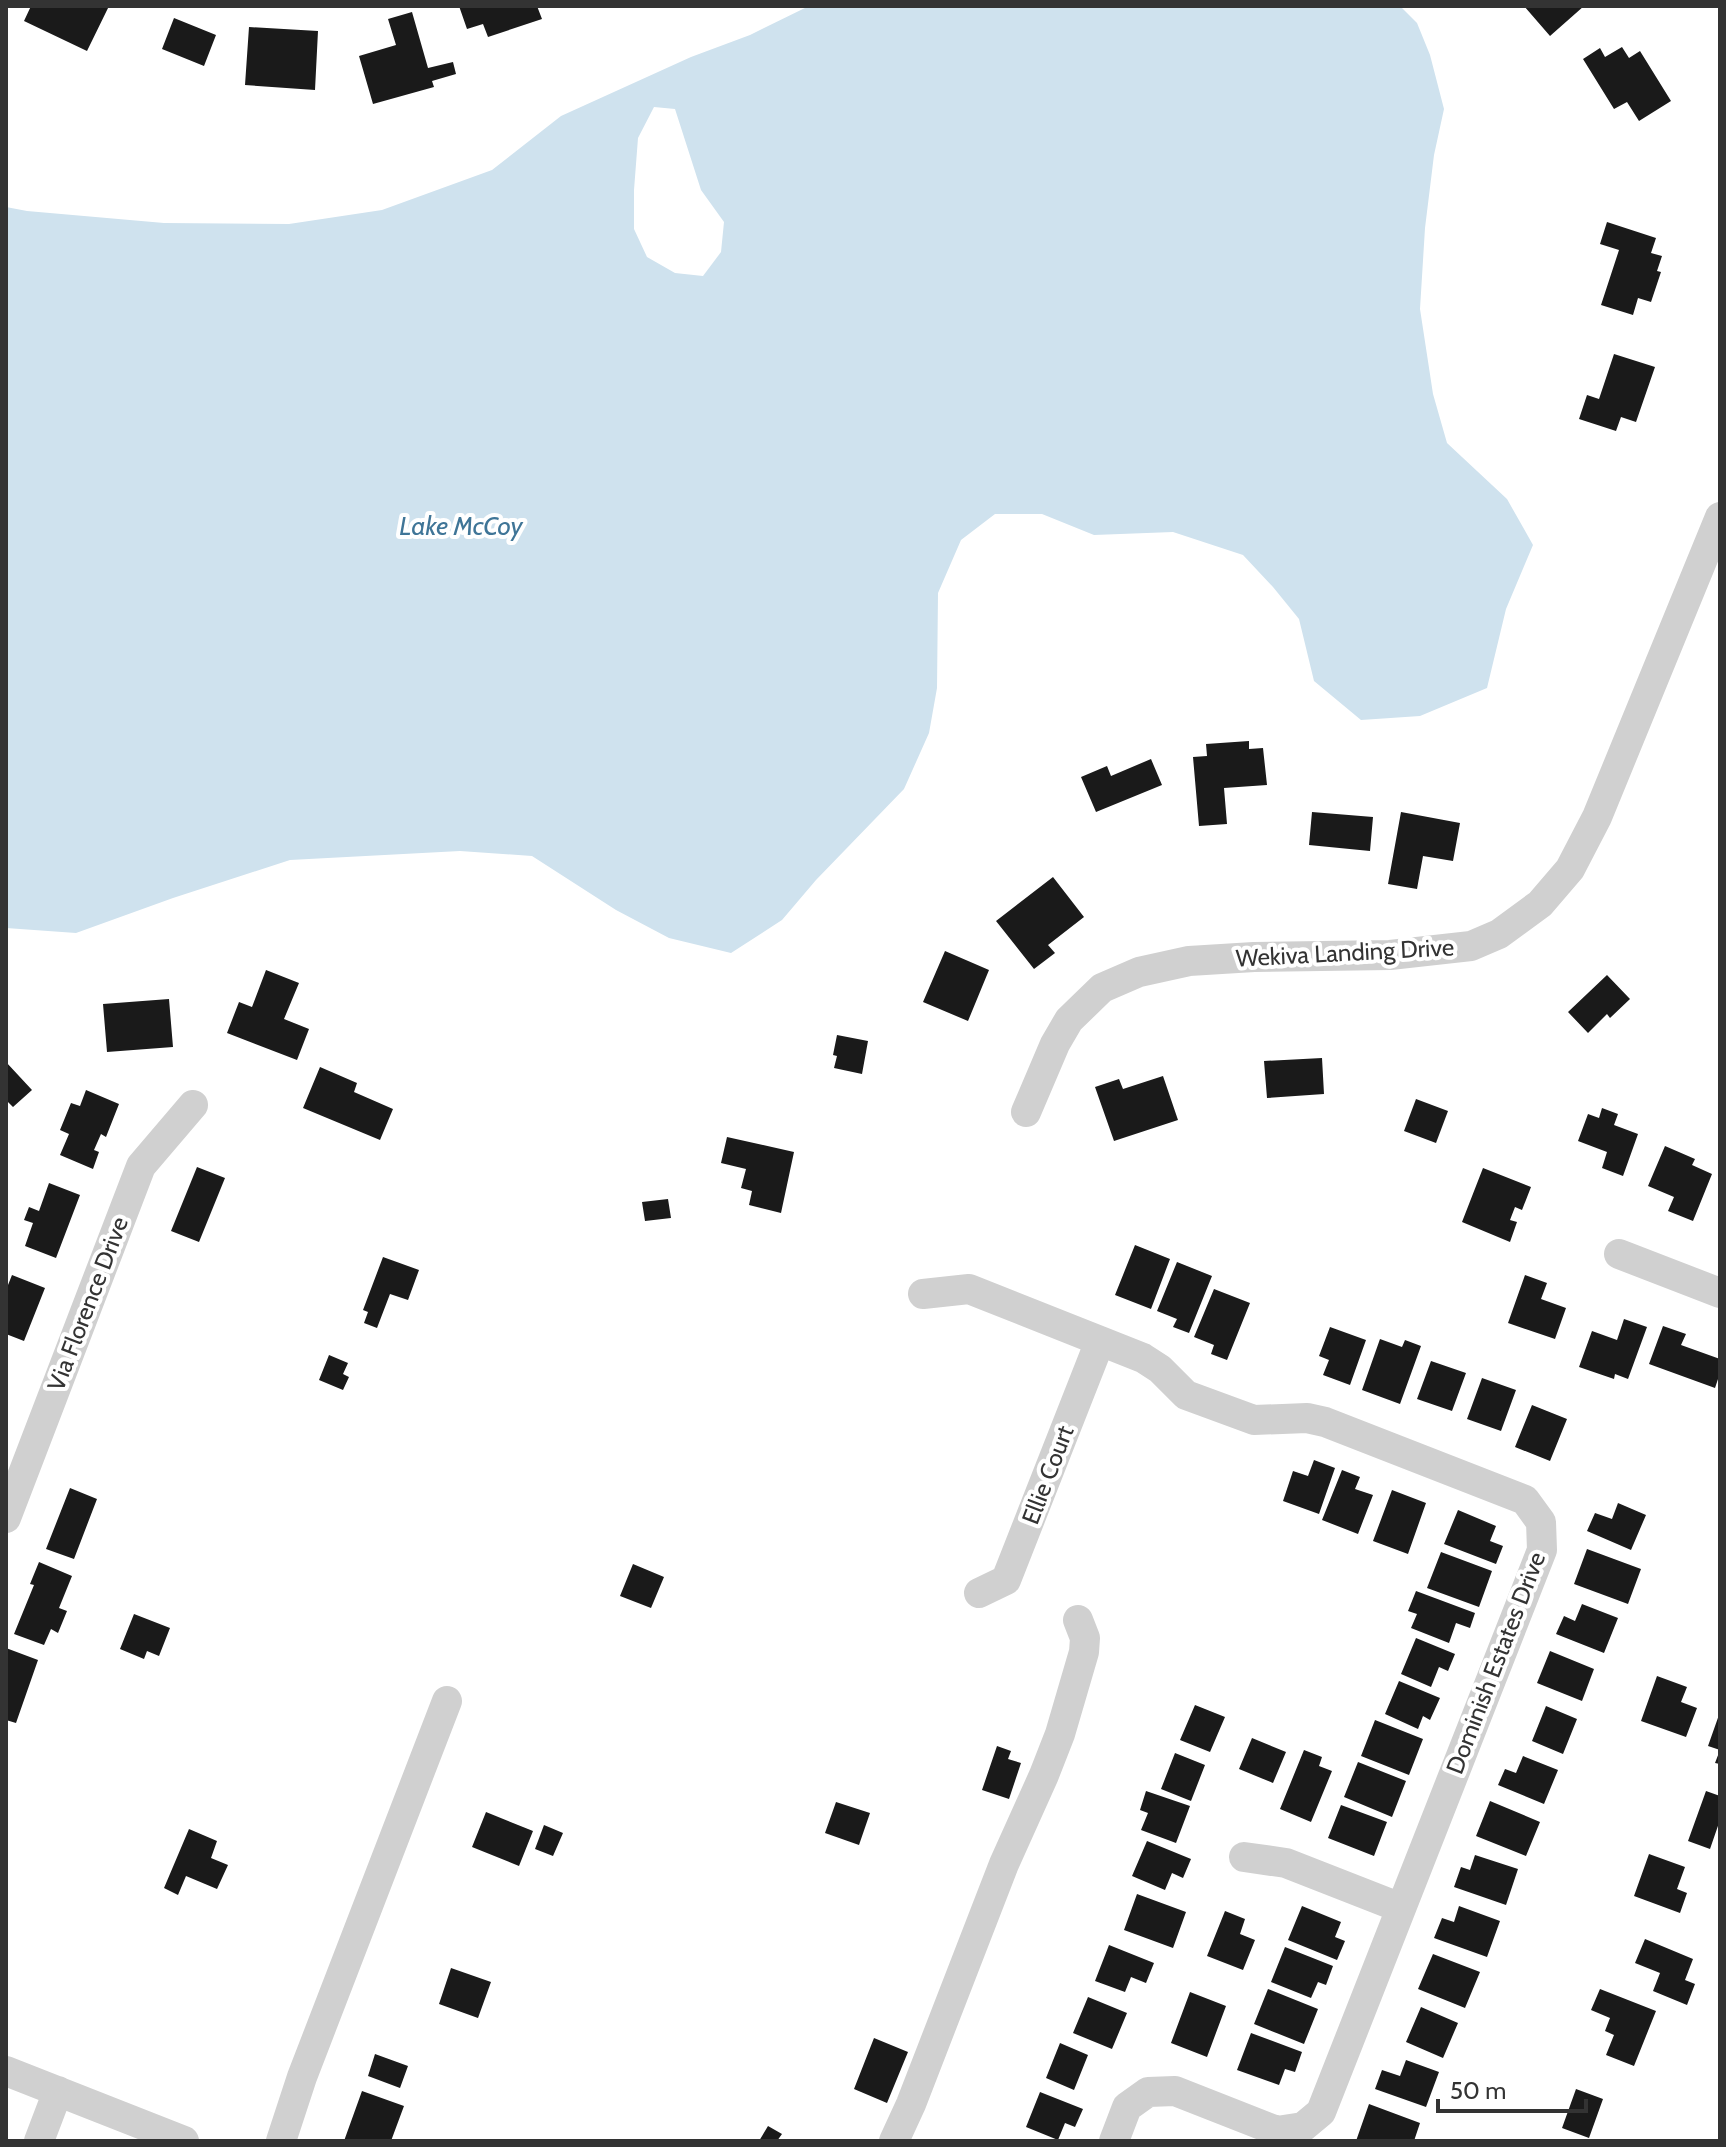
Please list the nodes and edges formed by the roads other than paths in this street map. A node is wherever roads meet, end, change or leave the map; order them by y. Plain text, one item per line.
1 (1720, 517) edge
2 (193, 1105) dead end
3 (1026, 1112) dead end
4 (1619, 1254) dead end
5 (1720, 1293) edge
6 (923, 1294) dead end
7 (1100, 1341) junction
8 (6, 1518) edge
9 (979, 1593) dead end
10 (1078, 1620) dead end
11 (447, 1701) dead end
12 (1244, 1857) dead end
13 (1401, 1908) junction
14 (6, 2071) edge
15 (58, 2091) junction
16 (39, 2141) edge
17 (184, 2141) edge
18 (281, 2141) edge
19 (894, 2141) edge
20 (1114, 2141) edge

1 - 3 street, Wekiva Landing Drive
2 - 8 street, Via Florence Drive
4 - 5 street
6 - 7 street, Dominish Estates Drive
7 - 9 street, Ellie Court
7 - 13 street, Dominish Estates Drive
10 - 19 street
11 - 18 street
12 - 13 street
13 - 20 street, Dominish Estates Drive
14 - 15 street
15 - 16 street
15 - 17 street

